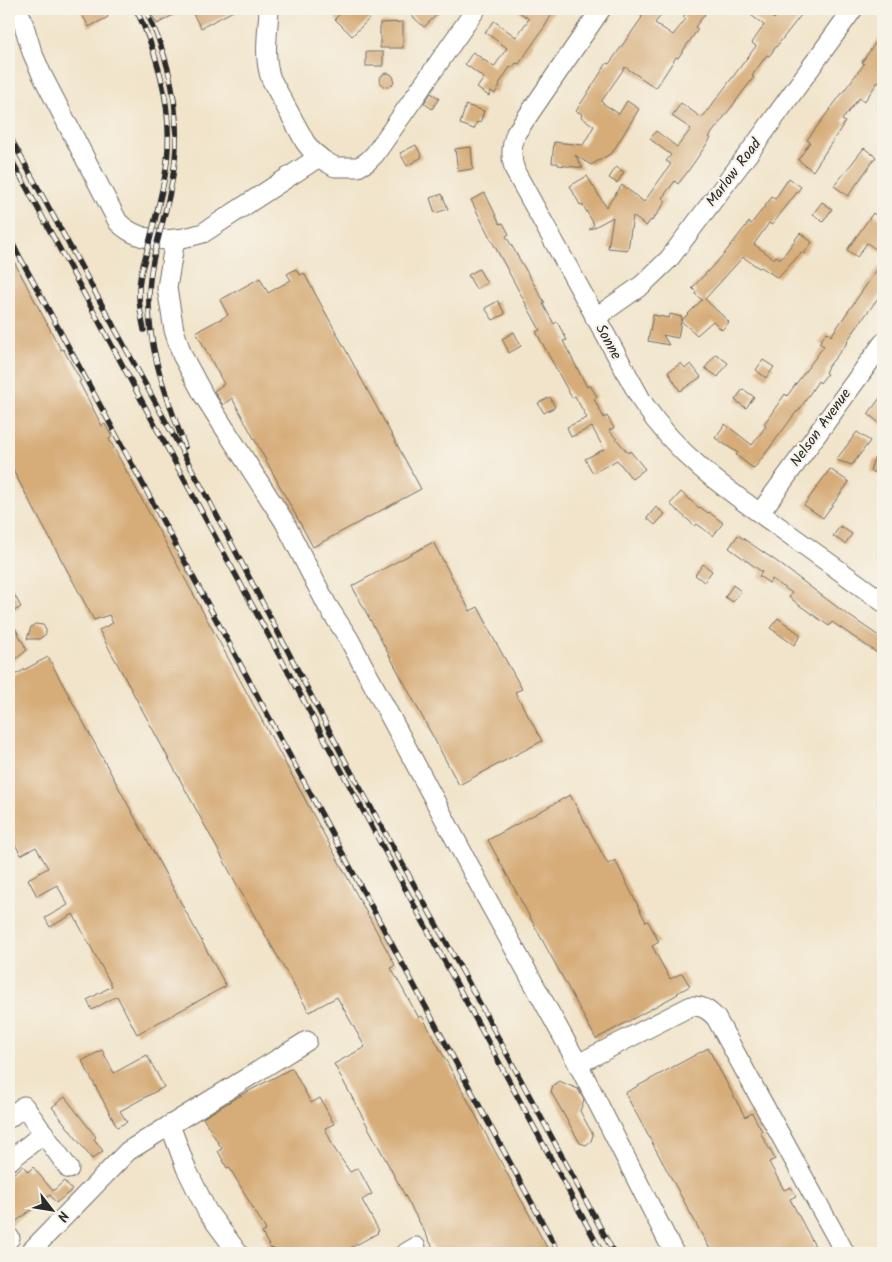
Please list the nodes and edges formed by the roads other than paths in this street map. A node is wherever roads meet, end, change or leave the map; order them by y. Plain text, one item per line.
1 (16, 9) edge
2 (269, 9) edge
3 (476, 9) edge
4 (601, 9) edge
5 (853, 9) edge
6 (320, 158) junction
7 (175, 239) junction
8 (595, 318) junction
9 (883, 343) edge
10 (760, 513) junction
11 (883, 602) edge
12 (307, 1041) dead end
13 (578, 1064) junction
14 (9, 1118) edge
15 (170, 1125) junction
16 (44, 1133) junction
17 (9, 1161) edge
18 (69, 1169) dead end
19 (29, 1253) edge
20 (238, 1253) edge
21 (674, 1253) edge
22 (845, 1253) edge

1 - 7 street
2 - 6 street
3 - 6 street
4 - 8 street, Sonne
5 - 8 street, Marlow Road
6 - 7 street
7 - 13 street
8 - 10 street, Sonne
9 - 10 street, Nelson Avenue
10 - 11 street, Sonne
12 - 15 street
13 - 21 street
13 - 22 street
14 - 16 street
15 - 19 street
15 - 20 street
16 - 17 street
16 - 18 street

